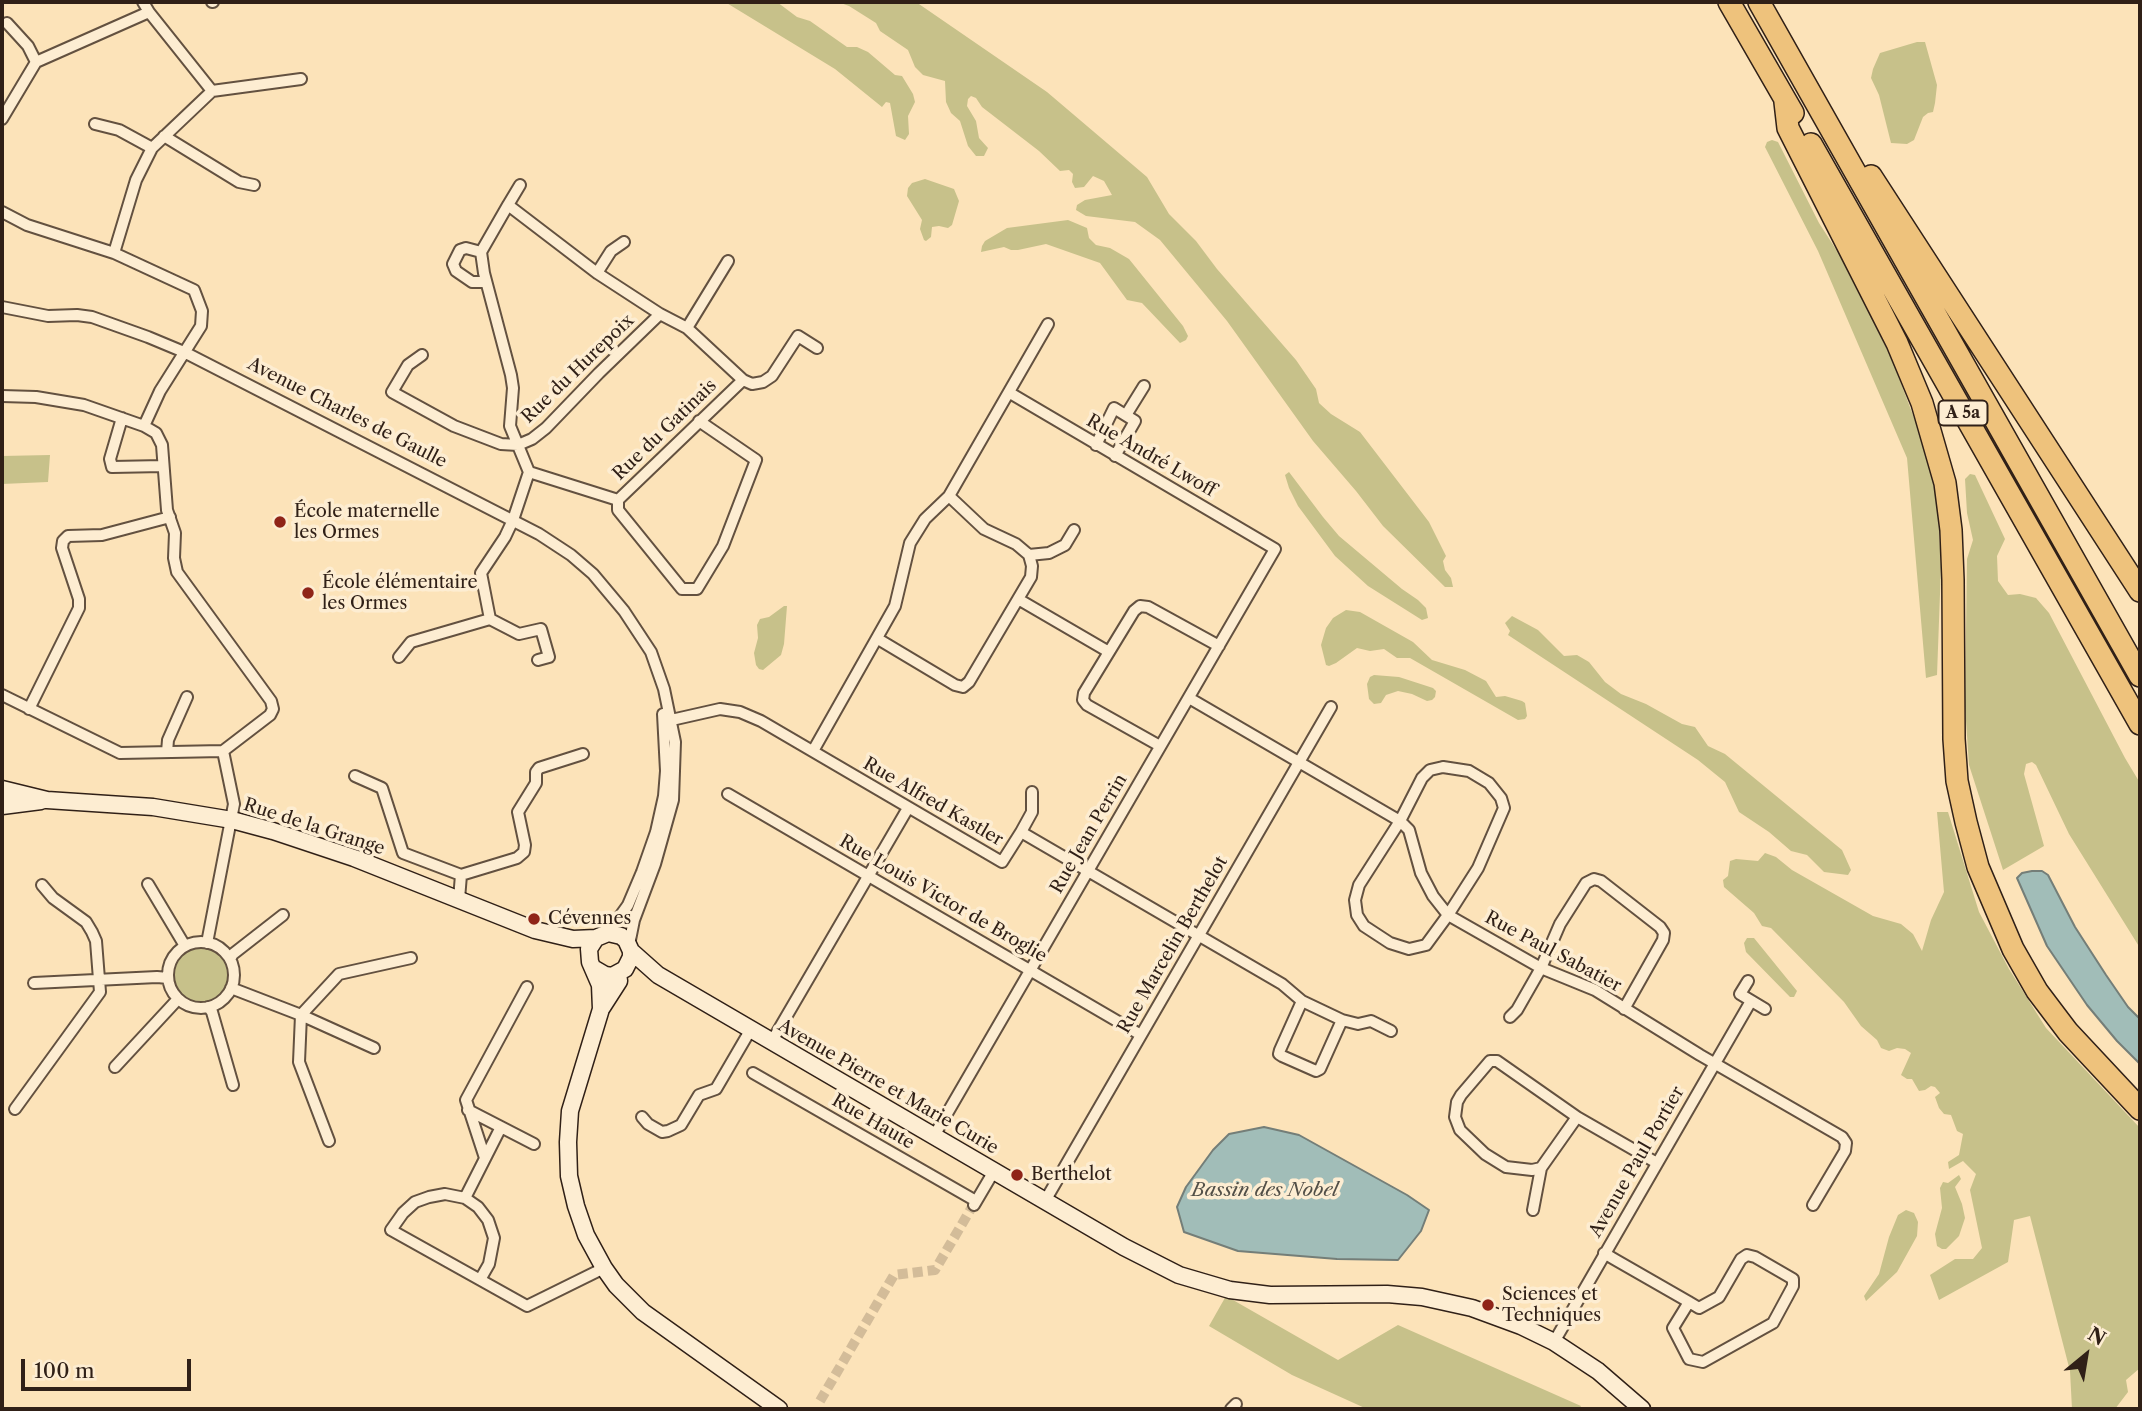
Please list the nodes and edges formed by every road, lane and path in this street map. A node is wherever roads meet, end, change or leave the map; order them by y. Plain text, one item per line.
1 (143, 2) edge
2 (1729, 2) edge
3 (1759, 2) edge
4 (149, 12) junction
5 (7, 23) dead end
6 (36, 62) junction
7 (301, 79) dead end
8 (212, 91) junction
9 (1785, 102) junction
10 (2, 119) edge
11 (95, 124) dead end
12 (164, 136) junction
13 (1838, 143) junction
14 (152, 148) junction
15 (254, 185) dead end
16 (520, 185) dead end
17 (508, 205) junction
18 (2, 212) edge
19 (624, 242) dead end
20 (481, 252) junction
21 (114, 253) junction
22 (728, 261) dead end
23 (597, 273) junction
24 (486, 282) junction
25 (2, 307) edge
26 (660, 314) junction
27 (1048, 324) dead end
28 (687, 328) junction
29 (817, 348) dead end
30 (184, 352) junction
31 (422, 355) dead end
32 (743, 380) junction
33 (1144, 386) dead end
34 (1010, 393) junction
35 (2, 396) edge
36 (1126, 415) junction
37 (122, 418) junction
38 (699, 421) junction
39 (144, 426) junction
40 (518, 445) junction
41 (1096, 445) junction
42 (1115, 456) junction
43 (163, 466) junction
44 (529, 472) junction
45 (949, 495) junction
46 (618, 500) junction
47 (170, 517) junction
48 (513, 520) junction
49 (1074, 530) dead end
50 (1275, 549) joint
51 (1029, 555) junction
52 (2140, 592) edge
53 (1018, 600) junction
54 (490, 619) junction
55 (878, 639) junction
56 (1219, 646) junction
57 (1109, 652) junction
58 (399, 657) dead end
59 (538, 660) dead end
60 (2140, 676) edge
61 (2, 695) edge
62 (187, 697) dead end
63 (1189, 698) junction
64 (1331, 707) dead end
65 (29, 709) junction
66 (668, 721) junction
67 (2140, 724) edge
68 (1160, 746) junction
69 (223, 751) junction
70 (813, 751) junction
71 (167, 752) junction
72 (583, 754) dead end
73 (1299, 763) junction
74 (355, 776) dead end
75 (2, 789) edge
76 (1032, 792) dead end
77 (728, 794) dead end
78 (47, 800) junction
79 (2, 806) edge
80 (908, 808) junction
81 (232, 820) junction
82 (1400, 821) junction
83 (1021, 832) junction
84 (1088, 872) junction
85 (461, 875) junction
86 (869, 876) junction
87 (148, 884) dead end
88 (42, 885) dead end
89 (459, 899) junction
90 (282, 915) dead end
91 (1448, 915) junction
92 (602, 935) junction
93 (1199, 935) junction
94 (558, 937) junction
95 (208, 943) junction
96 (185, 946) junction
97 (630, 948) junction
98 (411, 958) dead end
99 (230, 960) junction
100 (592, 965) junction
101 (1541, 968) junction
102 (1030, 970) junction
103 (619, 974) junction
104 (658, 975) junction
105 (168, 978) junction
106 (99, 979) junction
107 (1748, 981) dead end
108 (34, 983) dead end
109 (527, 987) dead end
110 (231, 988) junction
111 (178, 999) junction
112 (1302, 1001) junction
113 (1751, 1001) junction
114 (208, 1007) junction
115 (601, 1009) junction
116 (1624, 1009) junction
117 (1765, 1009) dead end
118 (301, 1015) junction
119 (1510, 1017) dead end
120 (1342, 1020) junction
121 (751, 1028) junction
122 (1391, 1031) dead end
123 (1141, 1035) junction
124 (772, 1041) junction
125 (374, 1048) dead end
126 (1714, 1063) junction
127 (115, 1067) dead end
128 (753, 1073) dead end
129 (233, 1085) dead end
130 (467, 1105) junction
131 (15, 1109) dead end
132 (2140, 1109) edge
133 (642, 1117) dead end
134 (1577, 1117) junction
135 (501, 1127) junction
136 (934, 1136) junction
137 (329, 1141) dead end
138 (534, 1144) dead end
139 (485, 1158) junction
140 (1657, 1163) junction
141 (1544, 1164) junction
142 (993, 1171) junction
143 (465, 1198) junction
144 (1045, 1201) junction
145 (1813, 1205) dead end
146 (1533, 1210) dead end
147 (1604, 1253) junction
148 (604, 1268) junction
149 (481, 1278) junction
150 (1689, 1302) junction
151 (1554, 1342) junction
152 (779, 1409) edge
153 (1642, 1409) edge

1 - 4 street
2 - 9 highway, A 5a
3 - 13 highway, A 5a
4 - 6 street
4 - 8 street
5 - 6 street
6 - 10 street
7 - 8 street
8 - 12 street
9 - 67 highway, A 5a
9 - 132 highway
11 - 14 street
12 - 14 street
12 - 15 street
13 - 52 highway
13 - 60 highway, A 5a
14 - 21 street
16 - 17 street
17 - 20 street
17 - 23 street, Rue du Gatinais
18 - 21 street
19 - 23 street
20 - 24 street
20 - 24 street
21 - 30 street
22 - 28 street
23 - 26 street, Rue du Gatinais
24 - 40 street
25 - 30 street, Avenue Charles de Gaulle
26 - 28 street, Rue du Gatinais
26 - 40 street, Rue du Hurepoix
27 - 34 street
28 - 32 street, Rue du Gatinais
29 - 32 street
30 - 39 street
30 - 48 street, Avenue Charles de Gaulle
31 - 40 street
32 - 38 street, Rue du Gatinais
33 - 36 street
34 - 41 street, Rue André Lwoff
34 - 45 street
35 - 37 street
36 - 41 street
36 - 42 street
37 - 39 street
37 - 43 street
38 - 46 street, Rue du Gatinais
38 - 46 street
39 - 43 street
40 - 44 street
41 - 42 street, Rue André Lwoff
42 - 50 street, Rue André Lwoff
43 - 47 street
44 - 46 street, Rue du Gatinais
44 - 48 street
45 - 51 street
45 - 55 street
47 - 65 street
47 - 69 street
48 - 54 street
48 - 66 street, Avenue Charles de Gaulle
49 - 51 street
50 - 56 street, Rue Jean Perrin
51 - 53 street
53 - 55 street
53 - 57 street
54 - 58 street
54 - 59 street
55 - 70 street
56 - 57 street
56 - 63 street, Rue Jean Perrin
57 - 68 street
61 - 65 street
62 - 71 street
63 - 68 street, Rue Jean Perrin
63 - 73 street
64 - 73 street, Rue Marcelin Berthelot
65 - 71 street
66 - 70 street, Rue Alfred Kastler
66 - 92 street, Avenue Charles de Gaulle
66 - 97 street, Avenue Charles de Gaulle
68 - 84 street, Rue Jean Perrin
69 - 71 street
69 - 81 street
70 - 80 street, Rue Alfred Kastler
72 - 85 street
73 - 82 street
73 - 93 street, Rue Marcelin Berthelot
74 - 85 street
75 - 78 street, Rue de la Grange
76 - 83 street
77 - 86 street, Rue Louis Victor de Broglie
78 - 79 street, Rue de la Grange
78 - 81 street, Rue de la Grange
80 - 83 street, Rue Alfred Kastler
80 - 86 street
81 - 89 street, Rue de la Grange
81 - 95 street
82 - 91 street, Rue Paul Sabatier
82 - 91 street
82 - 91 street
83 - 84 street, Rue Alfred Kastler
84 - 93 street, Rue Alfred Kastler
84 - 102 street, Rue Jean Perrin
85 - 89 street
86 - 102 street, Rue Louis Victor de Broglie
86 - 124 street
87 - 96 street
88 - 106 street
89 - 94 street, Rue de la Grange
90 - 99 street
91 - 101 street, Rue Paul Sabatier
92 - 94 street, Rue de la Grange
92 - 97 street
92 - 100 street
93 - 112 street, Rue Alfred Kastler
93 - 123 street, Rue Marcelin Berthelot
94 - 100 street, Rue de la Grange
95 - 96 street
95 - 99 street
96 - 105 street
97 - 103 street
97 - 104 street, Avenue Pierre et Marie Curie
98 - 118 street
99 - 110 street
100 - 103 street
100 - 115 street
101 - 116 street, Rue Paul Sabatier
101 - 116 street
101 - 119 street
102 - 123 street, Rue Louis Victor de Broglie
102 - 136 street, Rue Jean Perrin
103 - 104 street, Avenue Pierre et Marie Curie
103 - 115 street
104 - 121 street, Avenue Pierre et Marie Curie
105 - 106 street
105 - 111 street
106 - 108 street
106 - 131 street
107 - 113 street
109 - 130 street
110 - 114 street
110 - 118 street
111 - 114 street
111 - 127 street
112 - 120 street, Rue Alfred Kastler
112 - 120 street
113 - 117 street
113 - 126 street, Avenue Paul Portier
114 - 129 street
115 - 148 street
116 - 126 street, Rue Paul Sabatier
118 - 125 street
118 - 137 street
120 - 122 street, Rue Alfred Kastler
121 - 124 street, Avenue Pierre et Marie Curie
121 - 133 street
123 - 144 street, Rue Marcelin Berthelot
124 - 136 street, Avenue Pierre et Marie Curie
126 - 140 street, Avenue Paul Portier
126 - 145 street, Rue Paul Sabatier
128 - 142 street, Rue Haute
130 - 135 street
130 - 139 street
134 - 140 street
134 - 141 street
134 - 141 street
135 - 138 street
135 - 139 street
136 - 142 street, Avenue Pierre et Marie Curie
139 - 143 street
140 - 147 street, Avenue Paul Portier
141 - 146 street
142 - 144 street, Avenue Pierre et Marie Curie
143 - 149 street
143 - 149 street
144 - 151 street, Avenue Pierre et Marie Curie
147 - 150 street
147 - 151 street, Avenue Paul Portier
148 - 149 street
148 - 152 street
150 - 150 street
151 - 153 street, Avenue Pierre et Marie Curie

